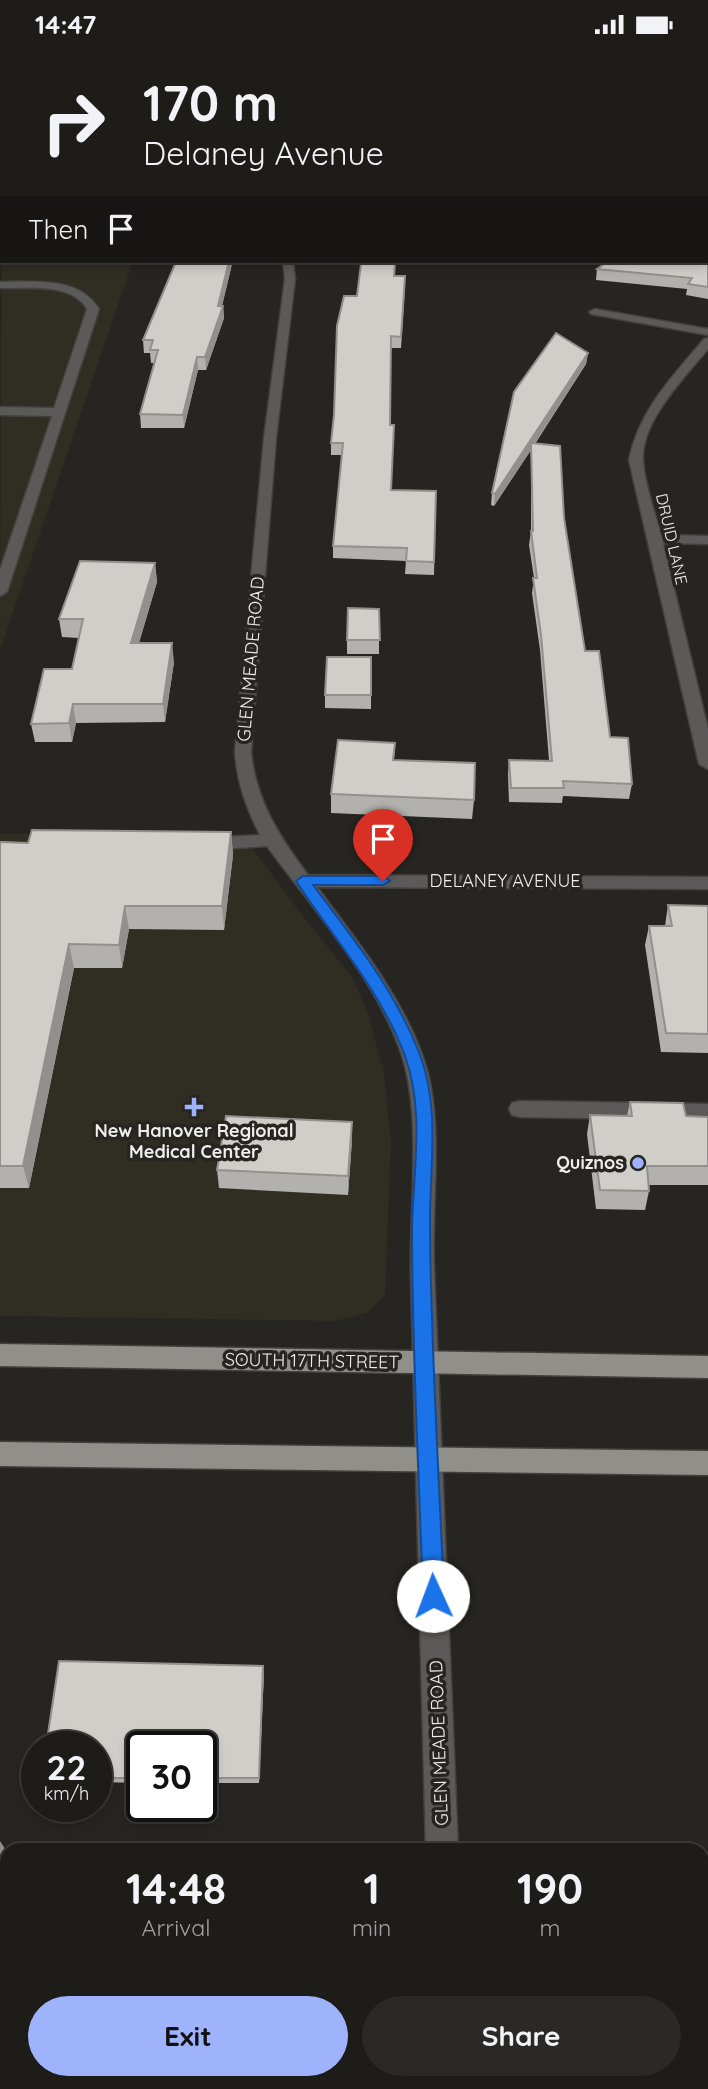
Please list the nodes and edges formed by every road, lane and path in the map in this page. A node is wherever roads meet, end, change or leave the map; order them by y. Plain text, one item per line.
1 (288, 263) edge
2 (0, 285) edge
3 (595, 311) dead end
4 (708, 332) edge
5 (708, 341) edge
6 (0, 411) edge
7 (58, 412) junction
8 (654, 539) junction
9 (708, 540) edge
10 (0, 592) edge
11 (708, 764) edge
12 (272, 840) junction
13 (184, 844) edge
14 (303, 881) junction
15 (708, 883) edge
16 (520, 1109) dead end
17 (708, 1112) edge
18 (0, 1355) edge
19 (425, 1364) junction
20 (708, 1367) edge
21 (0, 1454) edge
22 (428, 1460) junction
23 (708, 1463) edge
24 (442, 1843) edge

1 - 12 street, GLEN MEADE ROAD
2 - 7 street
3 - 4 street
5 - 8 street, DRUID LANE
6 - 7 street
7 - 10 street
8 - 9 street
8 - 11 street, DRUID LANE
12 - 13 street
12 - 14 street, GLEN MEADE ROAD
14 - 15 street, DELANEY AVENUE
14 - 19 street, GLEN MEADE ROAD
16 - 17 street
18 - 19 main road, SOUTH 17TH STREET
19 - 20 main road, SOUTH 17TH STREET
19 - 22 street, GLEN MEADE ROAD
21 - 22 main road
22 - 23 main road
22 - 24 street, GLEN MEADE ROAD

